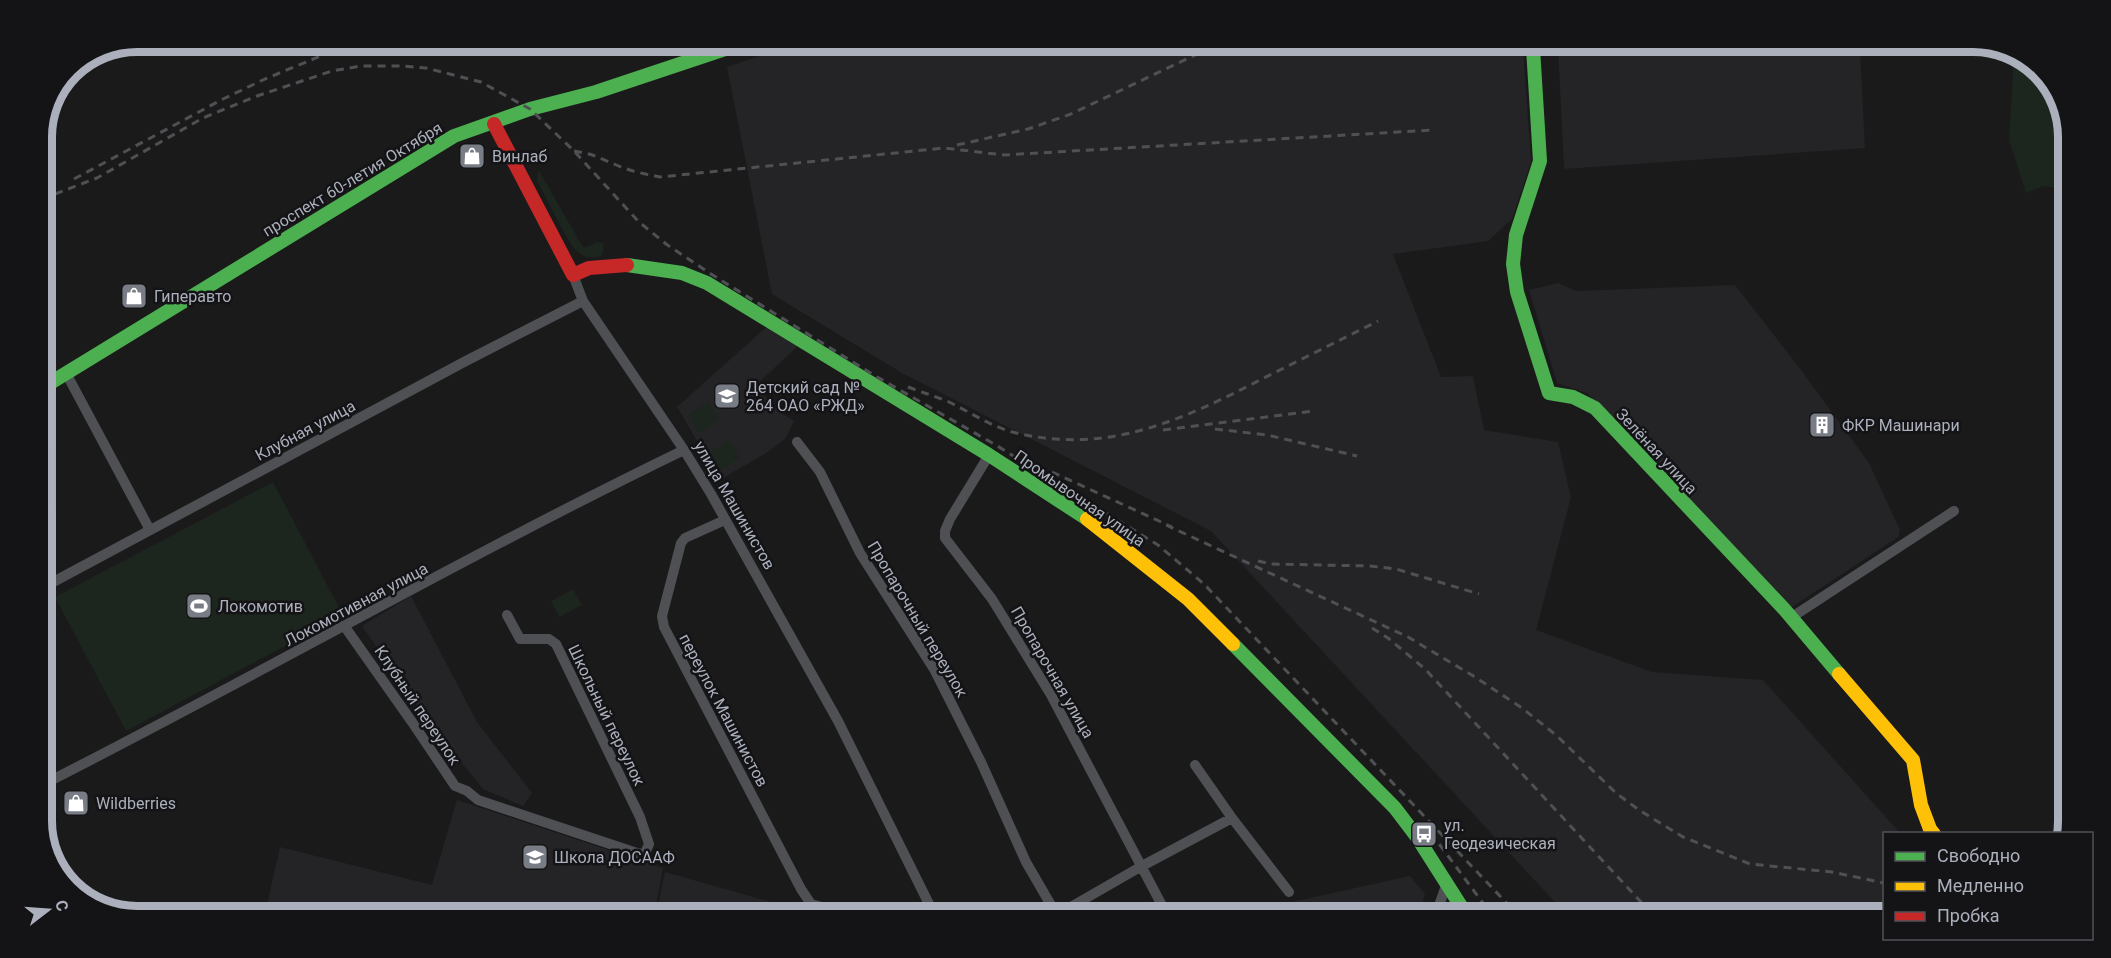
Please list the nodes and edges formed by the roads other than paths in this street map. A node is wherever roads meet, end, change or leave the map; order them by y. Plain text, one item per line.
1 (713, 53) edge
2 (1533, 53) edge
3 (494, 124) junction
4 (573, 275) junction
5 (583, 301) junction
6 (66, 373) junction
7 (53, 381) edge
8 (797, 442) dead end
9 (684, 450) junction
10 (989, 455) junction
11 (1954, 511) dead end
12 (725, 520) junction
13 (150, 530) junction
14 (53, 582) edge
15 (507, 615) dead end
16 (1792, 617) junction
17 (345, 627) junction
18 (1195, 765) dead end
19 (53, 780) edge
20 (1232, 818) junction
21 (1932, 832) edge
22 (640, 854) joint
23 (1142, 866) junction
24 (1447, 883) junction
25 (1289, 892) dead end
26 (817, 906) edge
27 (930, 906) edge
28 (1052, 906) edge
29 (1072, 906) edge
30 (1162, 906) edge
31 (1439, 906) edge
32 (1461, 906) edge

1 - 3 main road, проспект 60-летия Октября
2 - 16 main road, Зелёная улица
3 - 4 main road, улица Машинистов
3 - 6 main road, проспект 60-летия Октября
4 - 5 street, улица Машинистов
4 - 10 main road, Промывочная улица
5 - 9 street, улица Машинистов
5 - 13 street, Клубная улица
6 - 7 main road, проспект 60-летия Октября
6 - 13 street
8 - 28 street, Пропарочный переулок
9 - 12 street, улица Машинистов
9 - 17 street, Локомотивная улица
10 - 23 street, Пропарочная улица
10 - 24 main road, Промывочная улица
11 - 16 street
12 - 26 street, переулок Машинистов
12 - 27 street, улица Машинистов
13 - 14 street, Клубная улица
15 - 22 street, Школьный переулок
16 - 21 main road, Зелёная улица
17 - 19 street, Локомотивная улица
17 - 22 street, Клубный переулок
18 - 20 street
20 - 23 street
20 - 25 street
23 - 29 street
23 - 30 street, Пропарочная улица
24 - 31 street
24 - 32 main road, Промывочная улица

